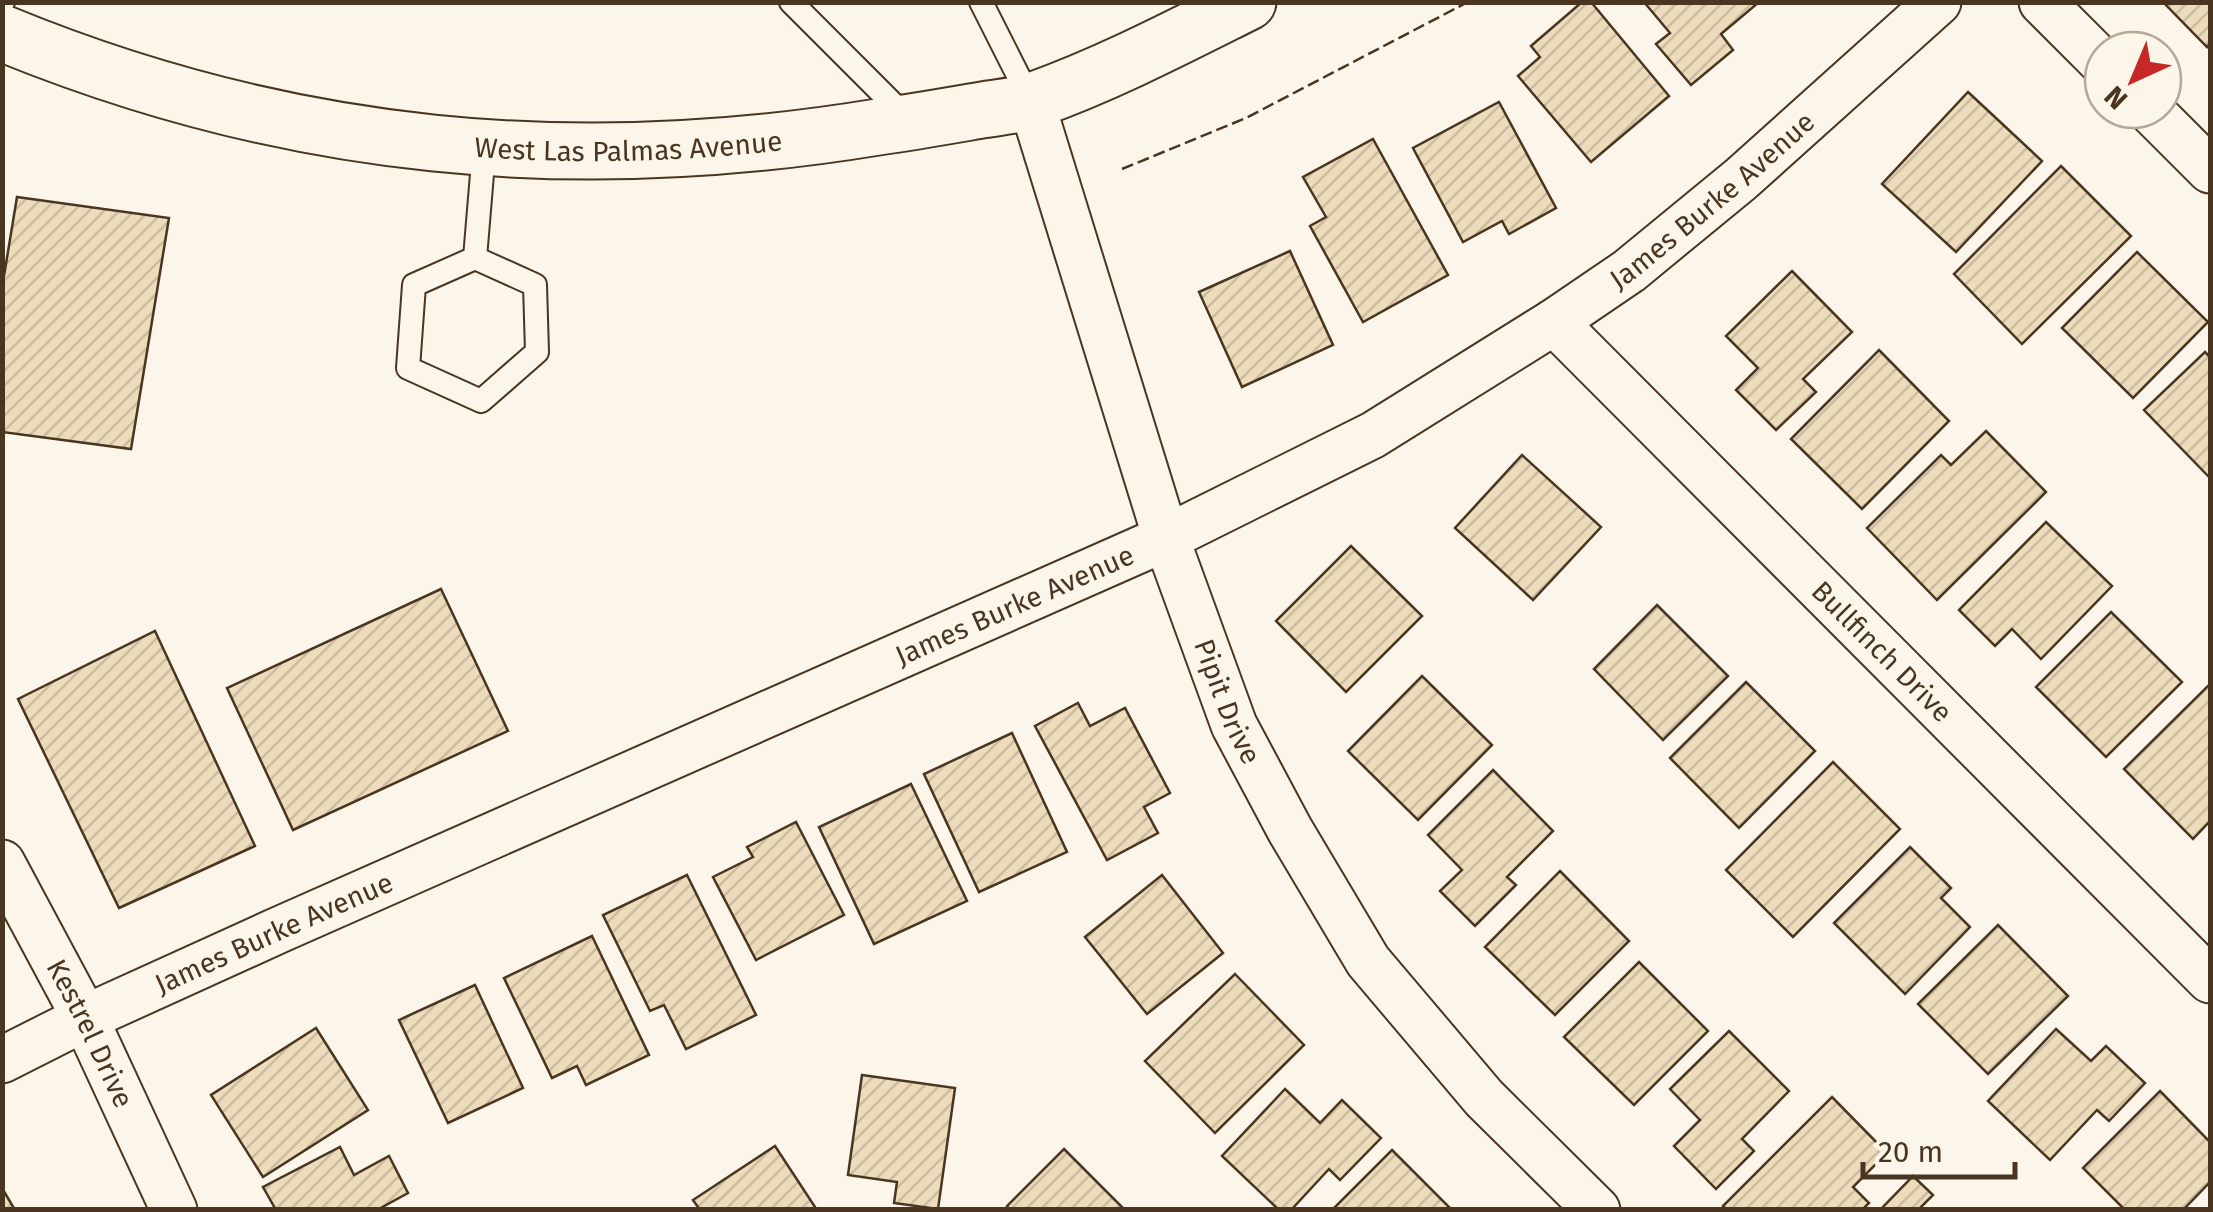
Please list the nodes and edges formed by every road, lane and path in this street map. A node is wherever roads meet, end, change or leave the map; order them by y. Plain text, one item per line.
1 (791, 2) edge
2 (981, 2) edge
3 (1248, 2) edge
4 (1938, 2) edge
5 (2042, 2) edge
6 (2, 34) edge
7 (2083, 43) edge
8 (1031, 101) junction
9 (911, 122) junction
10 (2170, 130) edge
11 (484, 150) junction
12 (2210, 170) edge
13 (475, 258) junction
14 (1554, 322) junction
15 (1166, 538) junction
16 (2, 862) edge
17 (2210, 980) edge
18 (85, 1018) junction
19 (2, 1060) edge
20 (174, 1210) edge
21 (1597, 1210) edge

1 - 9 lane
2 - 8 lane
3 - 8 main road, West Las Palmas Avenue
4 - 14 street, James Burke Avenue
5 - 7 street
6 - 11 main road, West Las Palmas Avenue
8 - 9 main road, West Las Palmas Avenue
8 - 15 street, Pipit Drive
9 - 11 main road, West Las Palmas Avenue
10 - 12 street
11 - 13 lane
13 - 13 lane
14 - 15 street, James Burke Avenue
14 - 17 street, Bullfinch Drive
15 - 18 street, James Burke Avenue
15 - 21 street, Pipit Drive
16 - 18 street, Kestrel Drive
18 - 19 street, James Burke Avenue
18 - 20 street, Kestrel Drive

